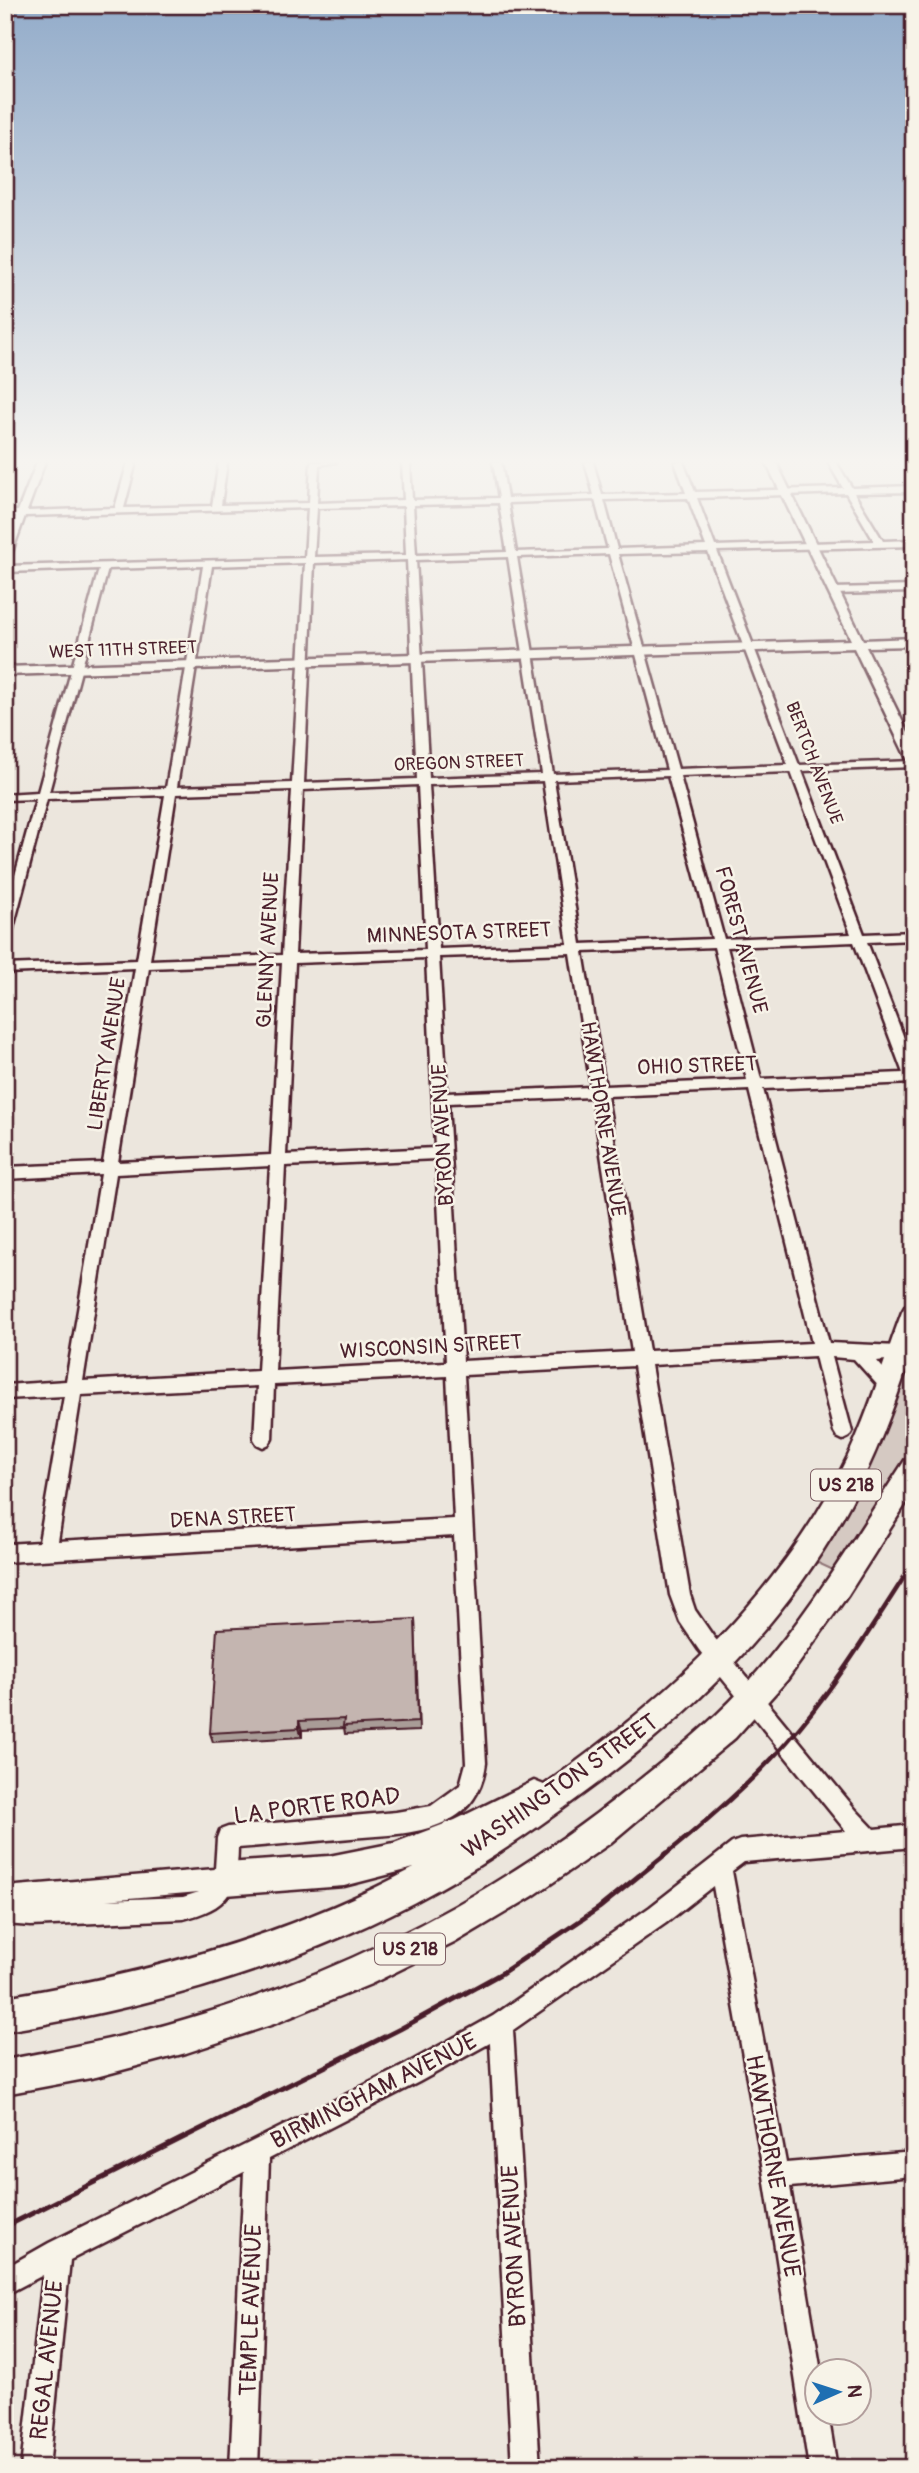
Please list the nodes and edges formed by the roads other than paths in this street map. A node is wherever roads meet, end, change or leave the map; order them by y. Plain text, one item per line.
1 (101, 577) edge
2 (206, 577) edge
3 (310, 577) edge
4 (412, 577) edge
5 (516, 577) edge
6 (620, 577) edge
7 (723, 577) edge
8 (826, 577) edge
9 (914, 589) edge
10 (833, 591) junction
11 (914, 642) edge
12 (859, 643) junction
13 (748, 647) junction
14 (641, 650) junction
15 (529, 653) junction
16 (418, 657) junction
17 (305, 662) junction
18 (191, 665) junction
19 (77, 669) junction
20 (5, 671) edge
21 (914, 759) edge
22 (914, 764) edge
23 (796, 769) junction
24 (672, 773) junction
25 (547, 778) junction
26 (423, 782) junction
27 (299, 786) junction
28 (171, 791) junction
29 (43, 796) junction
30 (5, 797) edge
31 (5, 936) edge
32 (914, 936) edge
33 (860, 937) junction
34 (719, 943) junction
35 (576, 949) junction
36 (432, 954) junction
37 (289, 960) junction
38 (142, 966) junction
39 (5, 969) edge
40 (913, 1078) edge
41 (756, 1085) junction
42 (599, 1091) junction
43 (440, 1098) junction
44 (444, 1153) junction
45 (278, 1161) junction
46 (110, 1168) junction
47 (5, 1173) edge
48 (914, 1312) edge
49 (822, 1349) junction
50 (859, 1353) junction
51 (898, 1353) junction
52 (640, 1358) junction
53 (455, 1368) junction
54 (266, 1378) junction
55 (888, 1385) junction
56 (73, 1389) junction
57 (5, 1392) edge
58 (843, 1432) dead end
59 (263, 1439) dead end
60 (914, 1468) edge
61 (463, 1527) junction
62 (47, 1551) junction
63 (5, 1553) edge
64 (721, 1661) junction
65 (753, 1699) junction
66 (614, 1754) junction
67 (456, 1802) joint
68 (914, 1836) edge
69 (869, 1839) junction
70 (720, 1866) junction
71 (226, 1879) junction
72 (5, 1898) edge
73 (5, 1913) edge
74 (5, 2014) edge
75 (501, 2024) junction
76 (5, 2077) edge
77 (257, 2152) junction
78 (914, 2164) edge
79 (776, 2176) junction
80 (58, 2252) junction
81 (5, 2282) edge
82 (36, 2468) edge
83 (244, 2468) edge
84 (526, 2468) edge
85 (823, 2468) edge

1 - 19 street
2 - 18 street, LIBERTY AVENUE
3 - 17 street, GLENNY AVENUE
4 - 16 street, BYRON AVENUE
5 - 15 street, HAWTHORNE AVENUE
6 - 14 street, FOREST AVENUE
7 - 13 street, BERTCH AVENUE
8 - 10 main road
9 - 10 street
10 - 12 main road
11 - 12 main road, WEST 11TH STREET
12 - 13 main road, WEST 11TH STREET
12 - 21 main road
13 - 14 main road, WEST 11TH STREET
13 - 23 street, BERTCH AVENUE
14 - 15 main road, WEST 11TH STREET
14 - 24 street, FOREST AVENUE
15 - 16 main road, WEST 11TH STREET
15 - 25 street, HAWTHORNE AVENUE
16 - 17 main road, WEST 11TH STREET
16 - 26 street, BYRON AVENUE
17 - 18 main road, WEST 11TH STREET
17 - 27 street, GLENNY AVENUE
18 - 19 main road, WEST 11TH STREET
18 - 28 street, LIBERTY AVENUE
19 - 20 main road, WEST 11TH STREET
19 - 29 street
22 - 23 street, OREGON STREET
23 - 24 street, OREGON STREET
23 - 33 street, BERTCH AVENUE
24 - 25 street, OREGON STREET
24 - 34 street, FOREST AVENUE
25 - 26 street, OREGON STREET
25 - 35 street, HAWTHORNE AVENUE
26 - 27 street, OREGON STREET
26 - 36 street, BYRON AVENUE
27 - 28 street, OREGON STREET
27 - 37 street, GLENNY AVENUE
28 - 29 street, OREGON STREET
28 - 38 street, LIBERTY AVENUE
29 - 30 street, OREGON STREET
29 - 31 street
32 - 33 street, MINNESOTA STREET
33 - 34 street, MINNESOTA STREET
33 - 40 street, BERTCH AVENUE
34 - 35 street, MINNESOTA STREET
34 - 41 street, FOREST AVENUE
35 - 36 street, MINNESOTA STREET
35 - 42 street, HAWTHORNE AVENUE
36 - 37 street, MINNESOTA STREET
36 - 43 street, BYRON AVENUE
37 - 38 street, MINNESOTA STREET
37 - 45 street, GLENNY AVENUE
38 - 39 street, MINNESOTA STREET
38 - 46 street, LIBERTY AVENUE
40 - 41 street, OHIO STREET
41 - 42 street, OHIO STREET
41 - 49 street, FOREST AVENUE
42 - 43 street, OHIO STREET
42 - 52 street, HAWTHORNE AVENUE
43 - 44 street, BYRON AVENUE
44 - 45 street
44 - 53 street, BYRON AVENUE
45 - 46 street
45 - 54 street, GLENNY AVENUE
46 - 47 street
46 - 56 street, LIBERTY AVENUE
48 - 51 highway, WASHINGTON STREET / US 218
49 - 50 street, WISCONSIN STREET
49 - 52 street, WISCONSIN STREET
49 - 58 street, FOREST AVENUE
50 - 51 street, WISCONSIN STREET
50 - 55 street
51 - 55 highway, WASHINGTON STREET / US 218
52 - 53 street, WISCONSIN STREET
52 - 64 street, HAWTHORNE AVENUE
53 - 54 street, WISCONSIN STREET
53 - 61 street, BYRON AVENUE
54 - 56 street, WISCONSIN STREET
54 - 59 street, GLENNY AVENUE
55 - 64 highway, WASHINGTON STREET / US 218
56 - 57 street, WISCONSIN STREET
56 - 62 street, LIBERTY AVENUE
60 - 65 highway, US 218
61 - 62 street, DENA STREET
61 - 67 street, BYRON AVENUE
62 - 63 street, DENA STREET
64 - 65 street, HAWTHORNE AVENUE
64 - 66 highway, WASHINGTON STREET / US 218
65 - 69 street, HAWTHORNE AVENUE
65 - 76 highway, US 218
66 - 71 highway
66 - 74 highway, WASHINGTON STREET / US 218
67 - 71 street, LA PORTE ROAD
68 - 69 street
69 - 70 street
70 - 75 street, BIRMINGHAM AVENUE
70 - 79 street, HAWTHORNE AVENUE
71 - 72 street
71 - 73 street
75 - 77 street, BIRMINGHAM AVENUE
75 - 84 street, BYRON AVENUE
77 - 80 street, BIRMINGHAM AVENUE
77 - 83 street, TEMPLE AVENUE
78 - 79 street
79 - 85 street, HAWTHORNE AVENUE
80 - 81 street, BIRMINGHAM AVENUE
80 - 82 street, REGAL AVENUE

